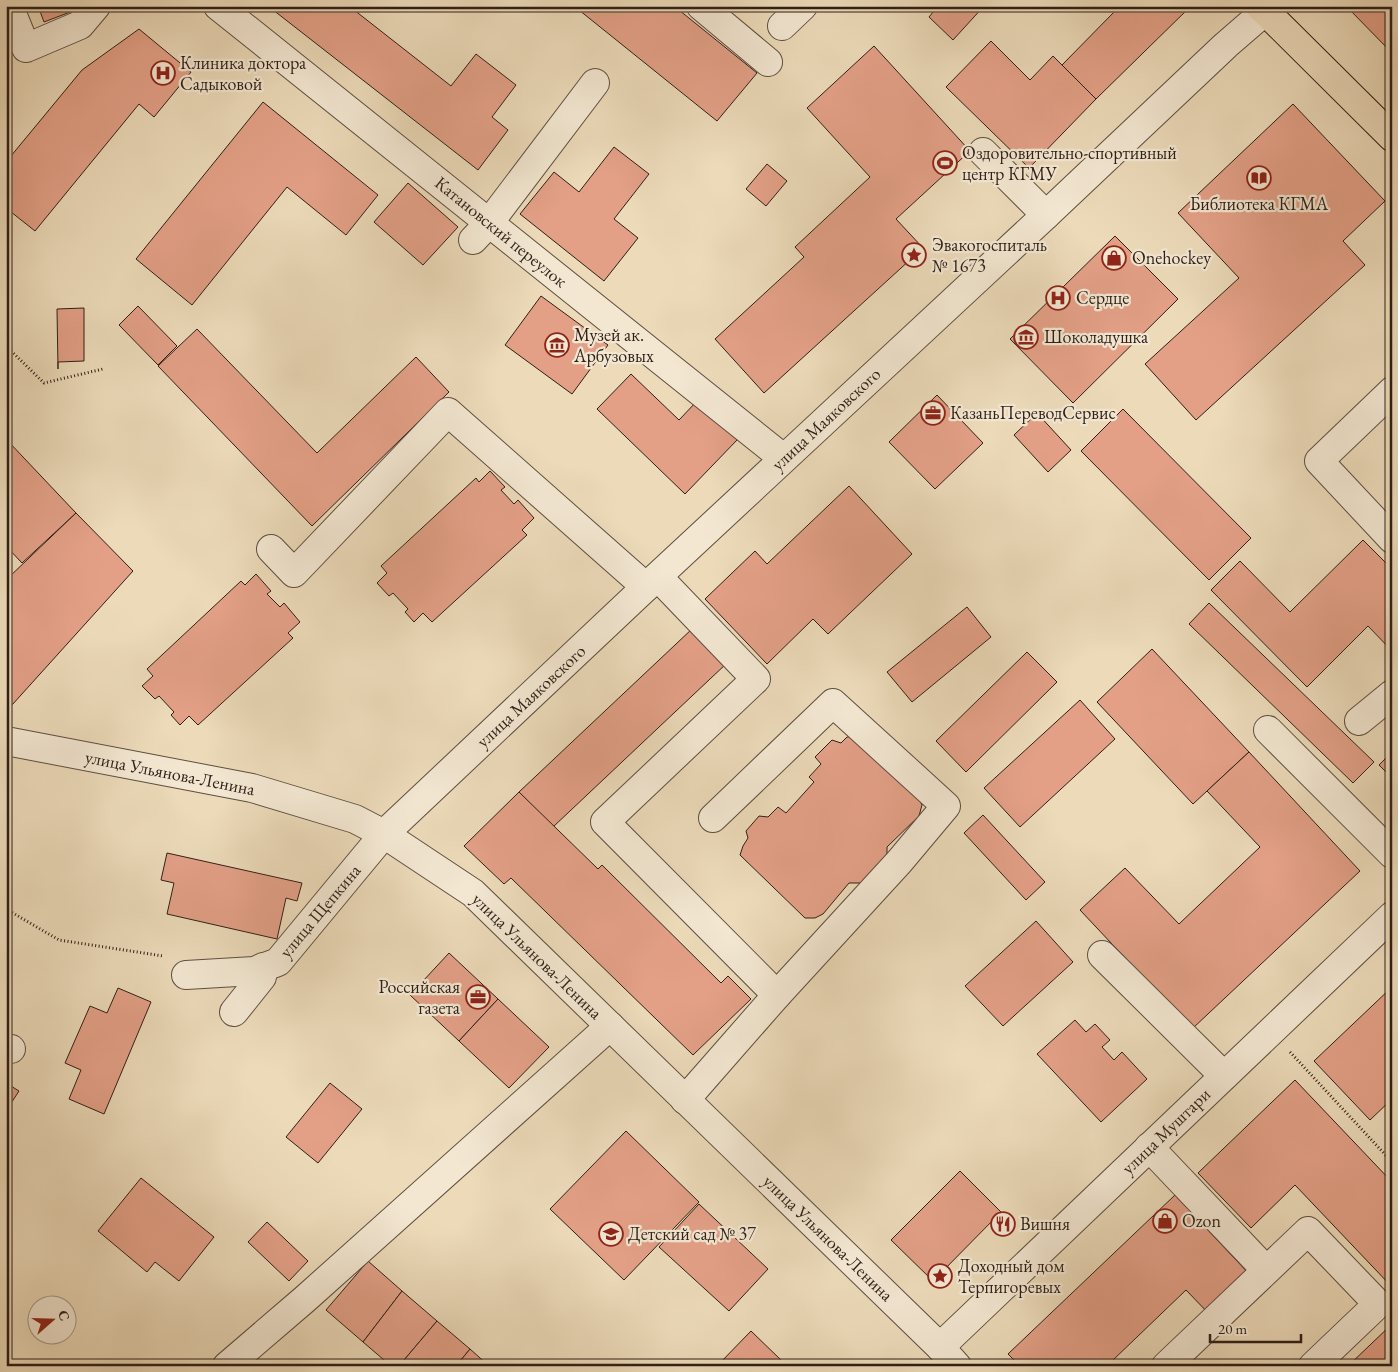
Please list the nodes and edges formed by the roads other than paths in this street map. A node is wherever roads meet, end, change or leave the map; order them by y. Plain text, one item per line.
1 (9, 6) edge
2 (96, 6) edge
3 (218, 6) edge
4 (700, 6) edge
5 (803, 6) edge
6 (1266, 8) edge
7 (782, 26) dead end
8 (768, 62) dead end
9 (595, 83) dead end
10 (1392, 137) edge
11 (983, 152) dead end
12 (1046, 215) junction
13 (481, 231) junction
14 (1392, 391) edge
15 (783, 458) junction
16 (1392, 539) edge
17 (271, 549) dead end
18 (652, 582) junction
19 (1392, 694) edge
20 (1359, 720) dead end
21 (1268, 730) dead end
22 (6, 741) edge
23 (713, 818) dead end
24 (384, 834) junction
25 (1392, 854) edge
26 (1392, 916) edge
27 (1102, 955) dead end
28 (176, 966) road end
29 (263, 967) junction
30 (777, 995) junction
31 (234, 1012) dead end
32 (610, 1026) junction
33 (1224, 1076) junction
34 (685, 1100) junction
35 (1149, 1147) junction
36 (1266, 1270) junction
37 (948, 1356) edge
38 (226, 1366) edge
39 (1166, 1366) edge
40 (1314, 1366) edge

1 - 2 street
3 - 13 street, Катановский переулок
4 - 8 street
5 - 7 street
6 - 10 main road
6 - 12 street, улица Маяковского
9 - 13 street
11 - 12 street
12 - 15 street, улица Маяковского
13 - 15 street, Катановский переулок
14 - 16 street
15 - 18 street, улица Маяковского
17 - 18 street
18 - 24 street, улица Маяковского
18 - 30 street
19 - 20 street
21 - 25 street
22 - 24 street, улица Ульянова-Ленина
23 - 30 street
24 - 29 street, улица Щепкина
24 - 32 street, улица Ульянова-Ленина
26 - 33 street, улица Муштари
27 - 33 street
28 - 29 street, улица Щепкина
29 - 31 street
30 - 34 street
32 - 34 street, улица Ульянова-Ленина
32 - 38 street
33 - 35 street, улица Муштари
34 - 37 street, улица Ульянова-Ленина
35 - 36 street
35 - 37 street, улица Муштари
36 - 39 street
36 - 40 street

